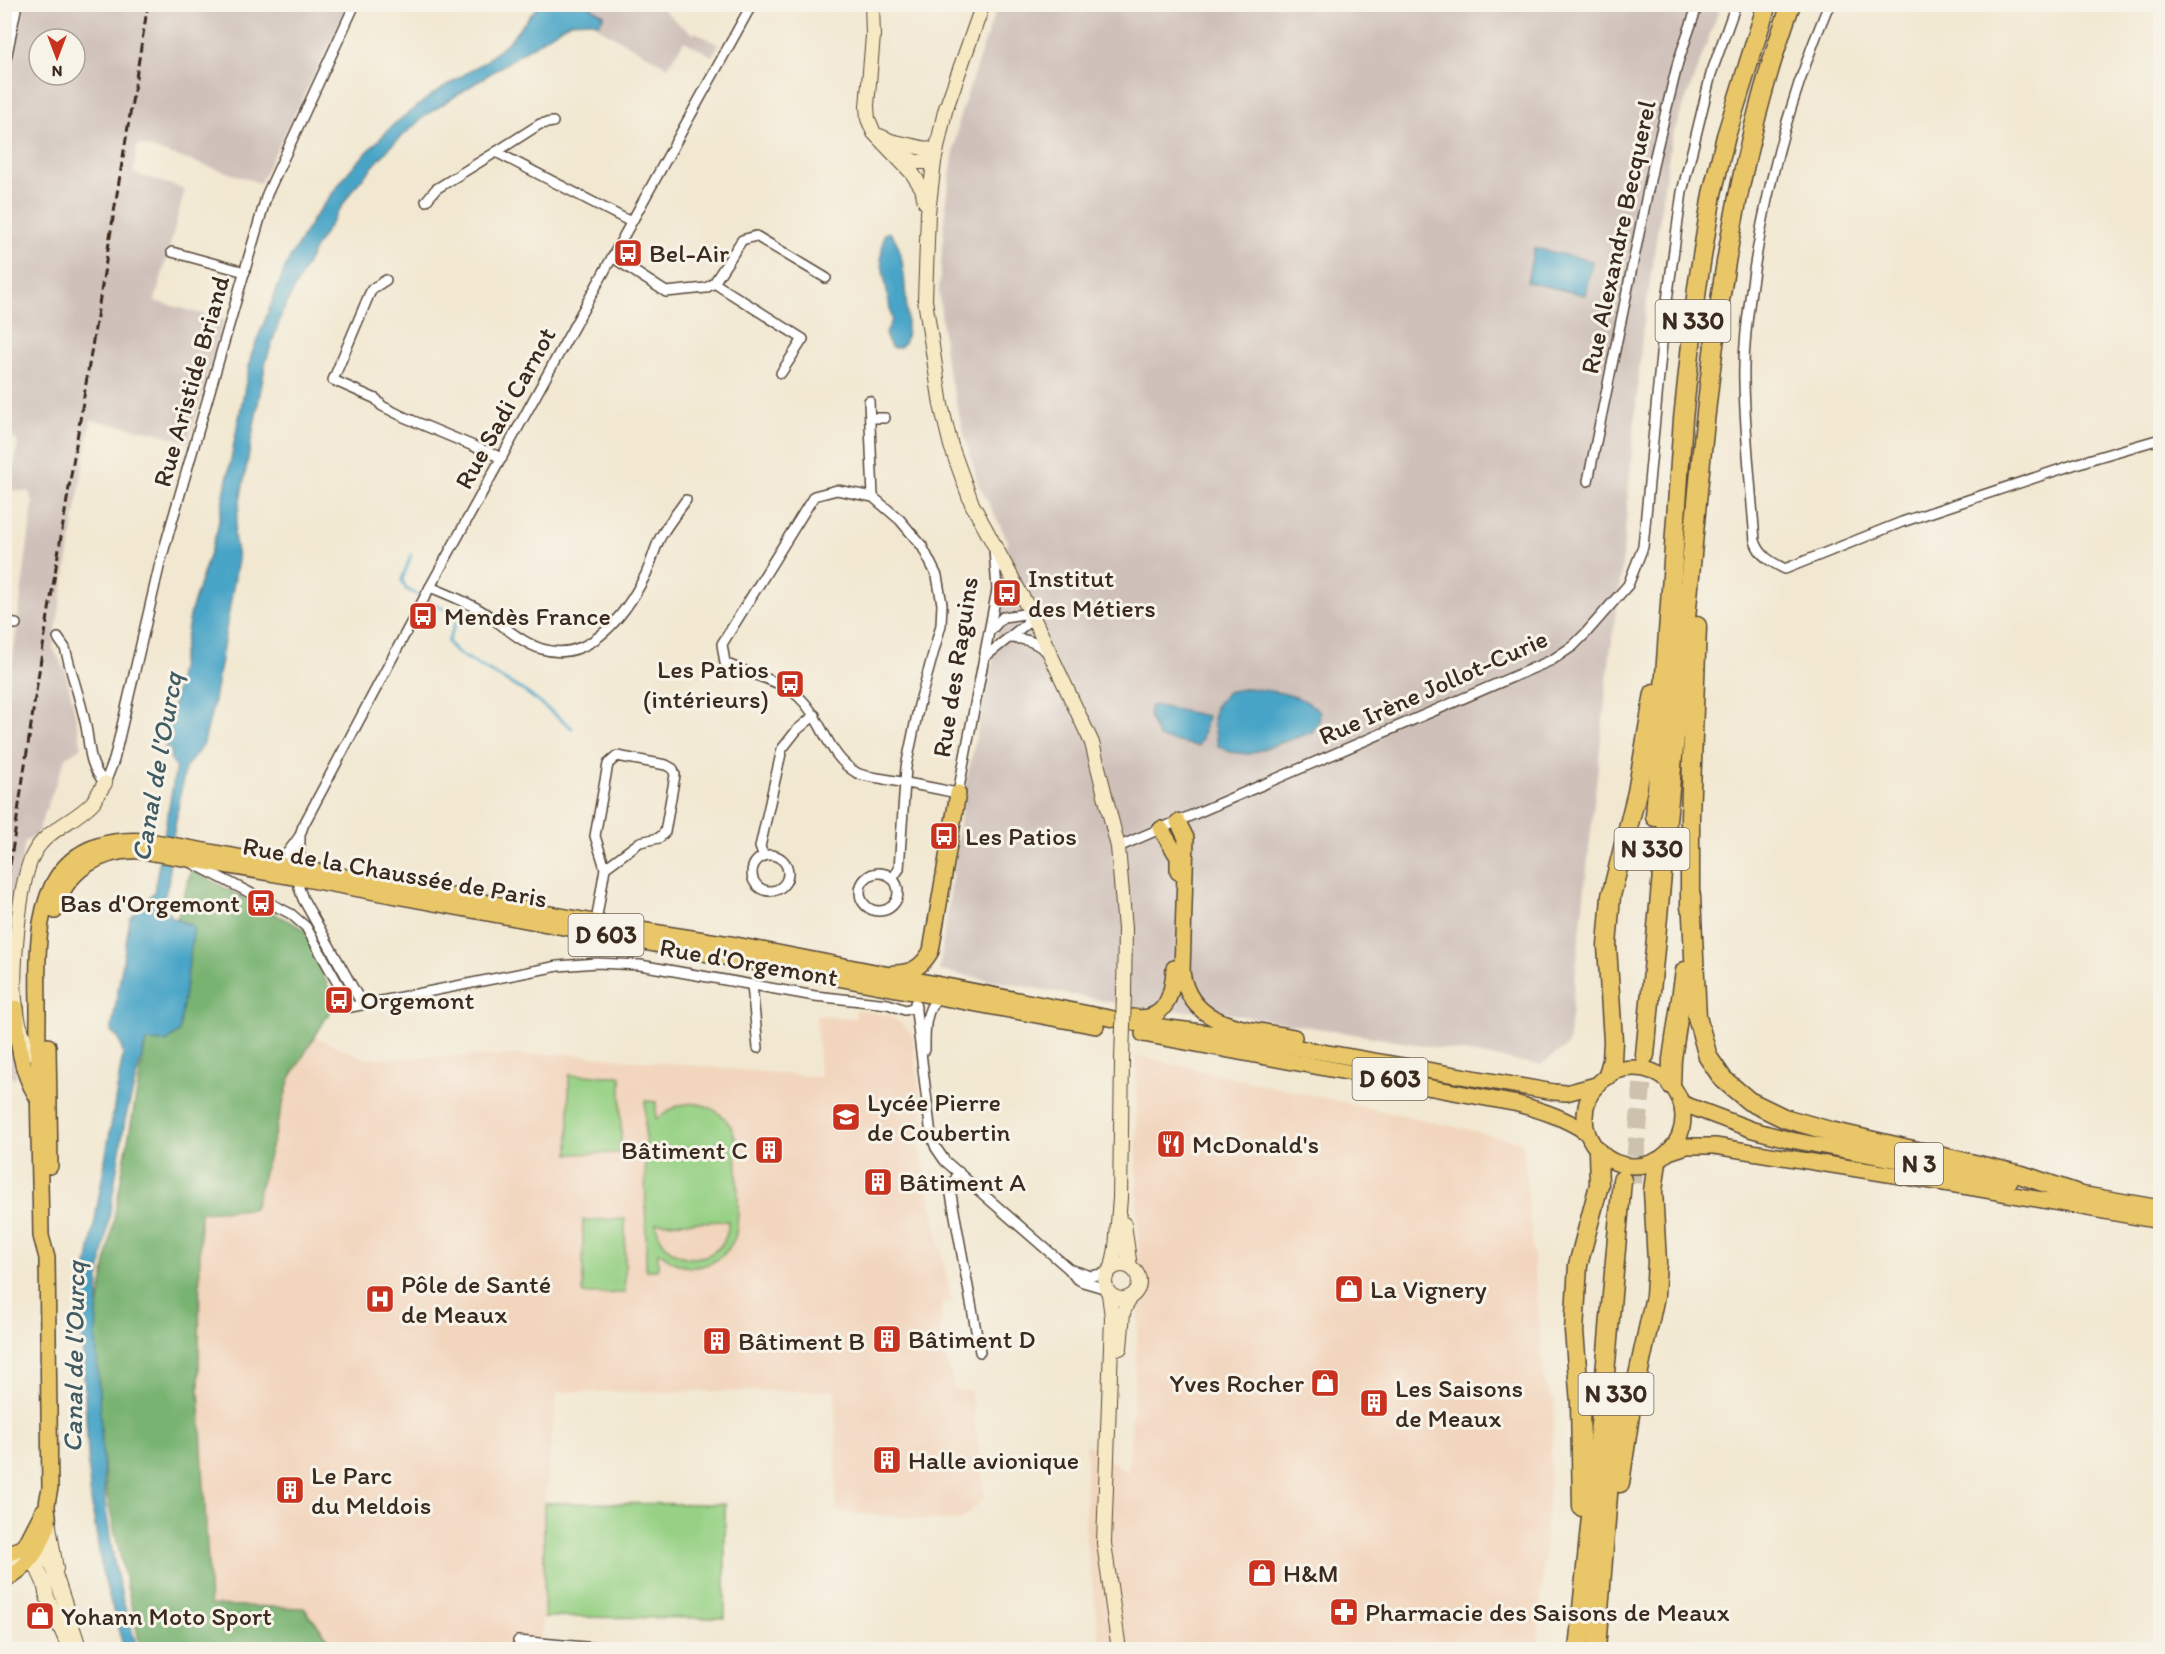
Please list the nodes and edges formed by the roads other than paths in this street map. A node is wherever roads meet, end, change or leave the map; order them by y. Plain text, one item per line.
1 (17, 4) edge
2 (355, 4) edge
3 (752, 4) edge
4 (872, 4) edge
5 (983, 4) edge
6 (1698, 4) edge
7 (1736, 4) edge
8 (1767, 4) edge
9 (1791, 4) edge
10 (1832, 4) edge
11 (4, 69) edge
12 (553, 122) dead end
13 (874, 134) junction
14 (886, 145) junction
15 (495, 152) junction
16 (935, 156) junction
17 (426, 201) dead end
18 (928, 213) junction
19 (631, 222) junction
20 (172, 252) dead end
21 (612, 257) junction
22 (245, 272) junction
23 (826, 278) dead end
24 (386, 280) dead end
25 (714, 283) junction
26 (781, 373) dead end
27 (869, 401) dead end
28 (870, 418) junction
29 (885, 418) dead end
30 (2160, 438) edge
31 (502, 458) junction
32 (1588, 481) dead end
33 (873, 497) junction
34 (686, 500) dead end
35 (1693, 546) junction
36 (994, 548) junction
37 (430, 587) junction
38 (1031, 613) junction
39 (4, 623) edge
40 (16, 624) dead end
41 (991, 630) junction
42 (1010, 638) junction
43 (58, 639) dead end
44 (1668, 646) junction
45 (986, 656) junction
46 (1051, 656) junction
47 (815, 715) junction
48 (105, 783) junction
49 (907, 783) junction
50 (958, 793) junction
51 (1178, 822) junction
52 (1161, 829) junction
53 (300, 835) junction
54 (154, 848) junction
55 (1118, 848) junction
56 (186, 854) junction
57 (764, 856) dead end
58 (276, 864) junction
59 (605, 868) junction
60 (299, 873) junction
61 (892, 879) junction
62 (1691, 896) junction
63 (303, 899) junction
64 (291, 914) junction
65 (596, 922) junction
66 (866, 971) junction
67 (752, 985) junction
68 (940, 992) junction
69 (1011, 999) junction
70 (914, 1000) junction
71 (362, 1004) junction
72 (16, 1008) junction
73 (758, 1048) dead end
74 (38, 1053) junction
75 (43, 1073) junction
76 (1449, 1074) junction
77 (925, 1077) junction
78 (1602, 1080) junction
79 (1671, 1085) junction
80 (38, 1099) junction
81 (1681, 1103) junction
82 (1586, 1132) junction
83 (50, 1144) junction
84 (1598, 1152) junction
85 (1663, 1157) junction
86 (959, 1172) junction
87 (2075, 1193) junction
88 (1120, 1198) junction
89 (2160, 1208) edge
90 (2160, 1221) edge
91 (47, 1258) junction
92 (1130, 1267) junction
93 (1069, 1269) junction
94 (1110, 1271) junction
95 (1108, 1292) junction
96 (1129, 1298) junction
97 (980, 1352) dead end
98 (48, 1513) junction
99 (29, 1549) junction
100 (1588, 1550) junction
101 (4, 1555) edge
102 (8, 1574) edge
103 (56, 1574) junction
104 (44, 1589) junction
105 (1600, 1605) junction
106 (518, 1641) dead end
107 (1120, 1647) edge
108 (70, 1650) edge
109 (80, 1650) edge
110 (619, 1650) edge
111 (1578, 1650) edge
112 (1596, 1650) edge

1 - 11 street
2 - 22 street, Rue Aristide Briand
3 - 19 street, Rue Sadi Carnot
4 - 13 street
5 - 16 street
6 - 32 street, Rue Alexandre Becquerel
7 - 51 street, Rue Irène Jollot-Curie
8 - 44 highway, N 330
9 - 35 highway, N 330
10 - 30 street
12 - 15 street
13 - 14 street
13 - 16 street
14 - 16 street
14 - 18 street
15 - 17 street
15 - 19 street
16 - 18 street
18 - 36 street
19 - 21 street, Rue Sadi Carnot
20 - 22 street
21 - 25 street
21 - 31 street, Rue Sadi Carnot
22 - 48 street, Rue Aristide Briand
23 - 25 street
24 - 31 street
25 - 26 street
27 - 28 street
28 - 29 street
28 - 33 street
31 - 37 street, Rue Sadi Carnot
33 - 47 street
33 - 49 street
34 - 37 street
35 - 44 highway, N 330
35 - 62 highway
36 - 38 street
36 - 41 street, Rue des Raguins
37 - 53 street, Rue Sadi Carnot
38 - 41 street
38 - 42 street
38 - 46 street
39 - 40 street
41 - 45 street, Rue des Raguins
42 - 45 street
42 - 46 street
43 - 48 street
44 - 78 highway
45 - 50 street, Rue des Raguins
46 - 55 street
47 - 49 street
47 - 57 street
48 - 72 street
49 - 50 street
49 - 61 street
50 - 66 main road
51 - 52 street, Rue Irène Jollot-Curie
51 - 76 main road
52 - 55 street, Rue Irène Jollot-Curie
52 - 69 main road
53 - 58 street, Rue Sadi Carnot
53 - 60 street, Rue Sadi Carnot
54 - 56 main road, Rue de la Chaussée de Paris / D 603
54 - 74 main road, Rue de la Chaussée de Paris / D 603
54 - 75 main road, Rue de la Chaussée de Paris / D 603
55 - 88 street, bridge
56 - 58 main road, Rue de la Chaussée de Paris / D 603
56 - 60 main road, Rue de la Chaussée de Paris / D 603
56 - 64 street, Rue d'Orgemont
58 - 60 main road, Rue de la Chaussée de Paris / D 603
59 - 59 street
59 - 65 street
60 - 63 street
60 - 65 main road, Rue de la Chaussée de Paris / D 603
60 - 70 main road, Rue de la Chaussée de Paris / D 603
61 - 61 street
62 - 79 highway
62 - 87 highway
63 - 64 street
63 - 71 street
64 - 71 street, Rue d'Orgemont
65 - 66 main road, Rue de la Chaussée de Paris / D 603
66 - 68 main road, D 603
67 - 70 street, Rue d'Orgemont
67 - 71 street, Rue d'Orgemont
67 - 73 street
68 - 69 main road, D 603
68 - 70 main road, D 603
68 - 77 street
68 - 82 main road, D 603
69 - 76 main road, D 603
70 - 77 street
72 - 74 street
72 - 80 main road
74 - 75 main road, Rue de la Chaussée de Paris / D 603
74 - 83 street
75 - 80 main road, D 603
75 - 83 main road
76 - 78 main road, D 603
77 - 86 street
78 - 79 main road
78 - 82 main road
79 - 81 main road
80 - 91 main road, D 603
81 - 85 main road
81 - 87 main road, N 3
82 - 84 main road
83 - 91 main road
84 - 85 main road
84 - 100 highway
85 - 90 main road, N 3
85 - 105 highway
86 - 93 street
86 - 97 street
87 - 89 main road, N 3
88 - 92 street
88 - 94 street
91 - 98 main road, D 603
92 - 94 street
92 - 96 street
93 - 94 street
93 - 95 street
94 - 95 street
95 - 96 street
95 - 107 street
96 - 107 street
98 - 99 main road, D 603
98 - 103 street
99 - 101 main road
99 - 102 main road
99 - 103 street
99 - 104 street
100 - 105 highway, N 330
100 - 111 highway, N 330
102 - 104 street
103 - 109 street
104 - 108 street
105 - 112 highway, N 330
106 - 110 street

